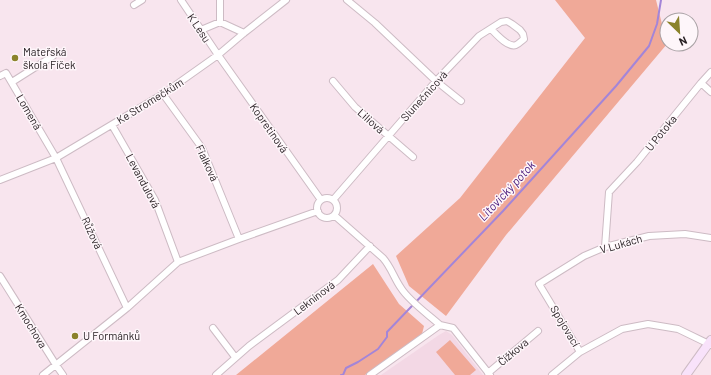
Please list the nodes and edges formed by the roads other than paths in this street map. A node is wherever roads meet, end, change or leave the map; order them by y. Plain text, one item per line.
1 (142, 0) edge
2 (181, 0) edge
3 (220, 0) edge
4 (286, 0) edge
5 (347, 0) edge
6 (134, 5) dead end
7 (220, 22) junction
8 (491, 29) junction
9 (201, 30) junction
10 (244, 33) junction
11 (54, 56) dead end
12 (218, 56) junction
13 (711, 72) edge
14 (0, 76) edge
15 (333, 81) dead end
16 (436, 81) junction
17 (12, 82) junction
18 (700, 83) junction
19 (711, 92) edge
20 (163, 94) junction
21 (461, 101) dead end
22 (112, 125) junction
23 (388, 136) junction
24 (413, 157) dead end
25 (56, 158) junction
26 (0, 180) edge
27 (321, 200) junction
28 (333, 200) junction
29 (318, 211) junction
30 (334, 215) junction
31 (711, 238) edge
32 (239, 239) junction
33 (370, 246) junction
34 (605, 247) junction
35 (178, 262) junction
36 (0, 276) edge
37 (539, 284) joint
38 (127, 308) junction
39 (440, 325) junction
40 (213, 328) dead end
41 (538, 331) dead end
42 (710, 343) edge
43 (580, 352) junction
44 (235, 357) junction
45 (56, 365) junction
46 (489, 374) edge
47 (43, 375) edge
48 (64, 375) edge
49 (216, 375) edge
50 (370, 375) edge
51 (552, 375) edge
52 (686, 375) edge

1 - 6 street
2 - 9 street, K Lesu
3 - 7 street
4 - 10 street, Ke Stromečkům
5 - 16 street
7 - 9 street
7 - 10 street
8 - 8 street, Slunečnicová
8 - 16 street, Slunečnicová
9 - 12 street, K Lesu
10 - 12 street, Ke Stromečkům
11 - 17 street
12 - 20 street, Ke Stromečkům
12 - 27 street, Kopretinová
13 - 18 street, U Potoka
14 - 17 street, Lomená
15 - 23 street, Liliová
16 - 21 street
16 - 23 street, Slunečnicová
17 - 25 street, Lomená
18 - 19 street
18 - 34 street, U Potoka
20 - 22 street, Ke Stromečkům
20 - 32 street, Fialková
22 - 25 street, Ke Stromečkům
22 - 35 street, Levandulová
23 - 24 street, Liliová
23 - 28 street, Slunečnicová
25 - 26 street, Ke Stromečkům
25 - 38 street, Růžová
27 - 28 street
27 - 29 street
28 - 30 street
29 - 30 street
29 - 32 street
30 - 33 street
31 - 34 street, V Lukách
32 - 35 street
33 - 39 street
33 - 44 street, Leknínová
34 - 37 street, V Lukách
35 - 38 street
36 - 45 street, Kmochova
37 - 43 street, Spojovací
38 - 45 street
39 - 46 street, Čížkova
39 - 50 street
40 - 44 street
41 - 46 street, Čížkova
42 - 43 street, Spojovací
42 - 52 street
43 - 51 street
44 - 49 street, Leknínová
45 - 47 street
45 - 48 street, Kmochova

